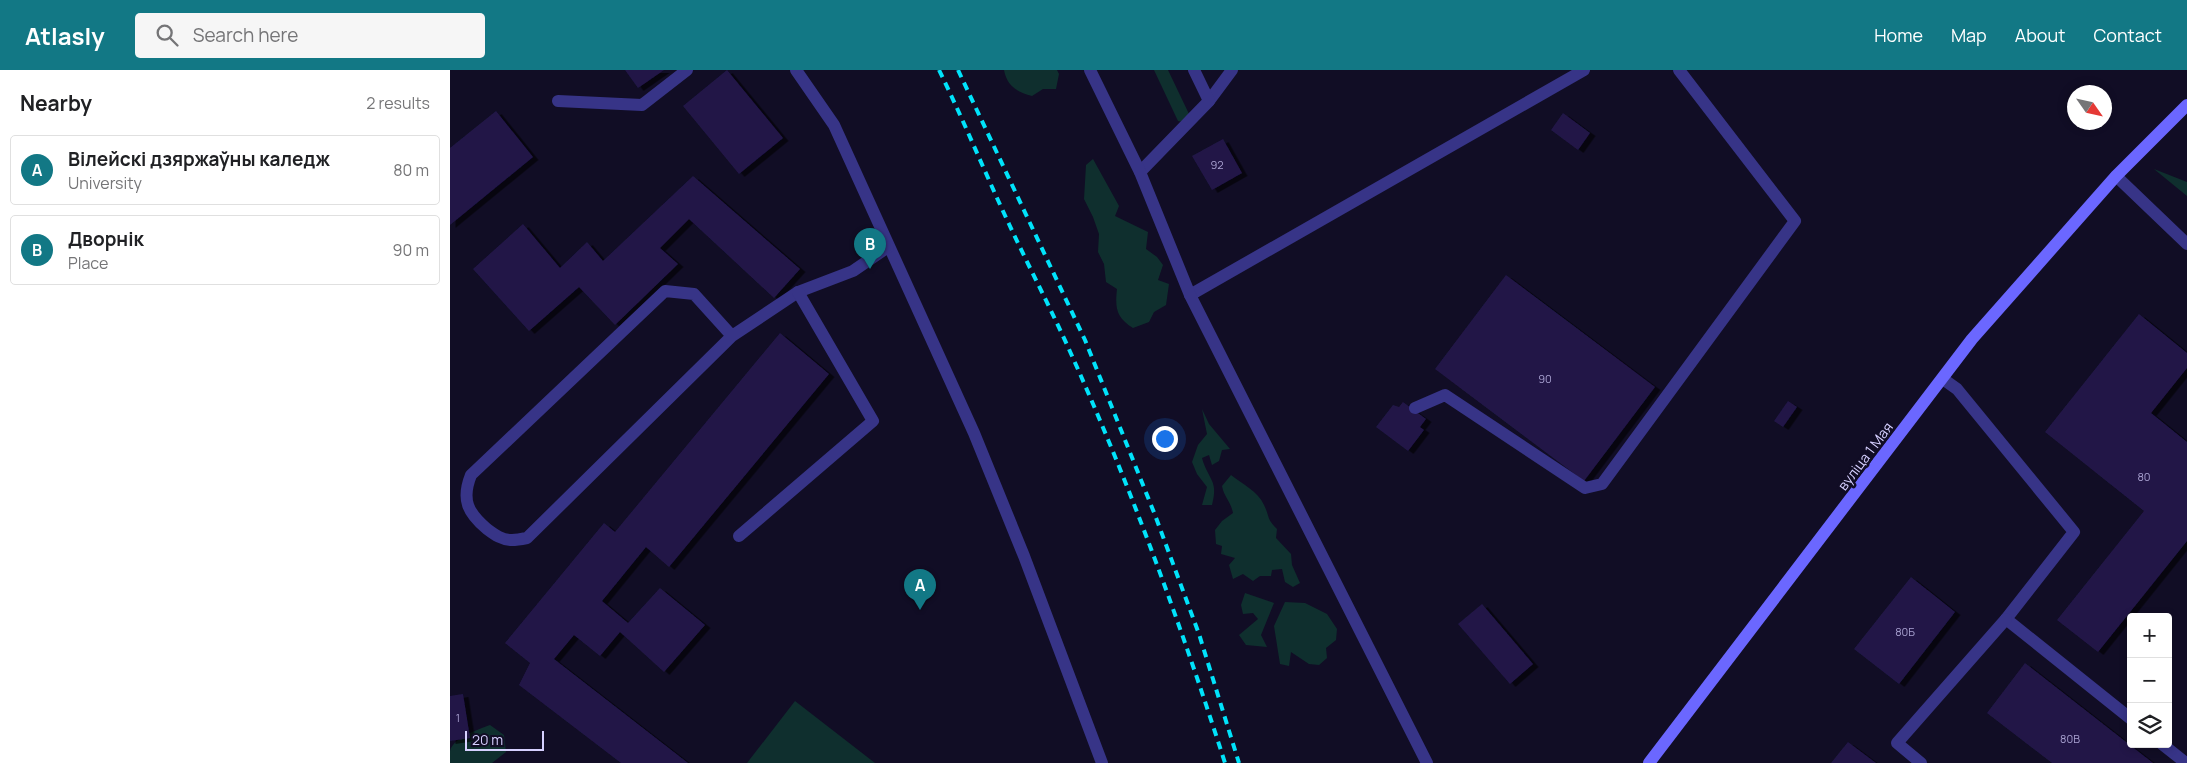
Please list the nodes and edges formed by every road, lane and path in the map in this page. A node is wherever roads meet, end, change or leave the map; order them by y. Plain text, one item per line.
1 (687, 70) edge
2 (796, 70) edge
3 (1090, 70) edge
4 (1194, 70) edge
5 (1232, 70) edge
6 (1584, 70) edge
7 (1679, 70) edge
8 (558, 100) dead end
9 (1210, 101) junction
10 (2187, 105) edge
11 (1140, 172) junction
12 (2116, 176) junction
13 (2187, 244) edge
14 (888, 247) junction
15 (798, 292) junction
16 (1190, 295) junction
17 (732, 336) junction
18 (1943, 379) junction
19 (1414, 408) dead end
20 (739, 536) dead end
21 (2006, 619) junction
22 (2127, 716) edge
23 (2167, 748) edge
24 (1102, 763) edge
25 (1427, 763) edge
26 (1649, 763) edge
27 (1921, 763) edge
28 (2186, 763) edge

1 - 8 street
2 - 14 street
3 - 11 street
4 - 9 street
5 - 9 street
6 - 16 street
7 - 19 street
9 - 11 street
10 - 12 main road, вуліца 1 Мая
11 - 16 street
12 - 13 street
12 - 18 main road, вуліца 1 Мая
14 - 15 street
14 - 24 street
15 - 17 street
15 - 20 street
16 - 25 street
17 - 17 street
18 - 21 street
18 - 26 main road, вуліца 1 Мая
21 - 22 street
21 - 27 street
23 - 28 street

